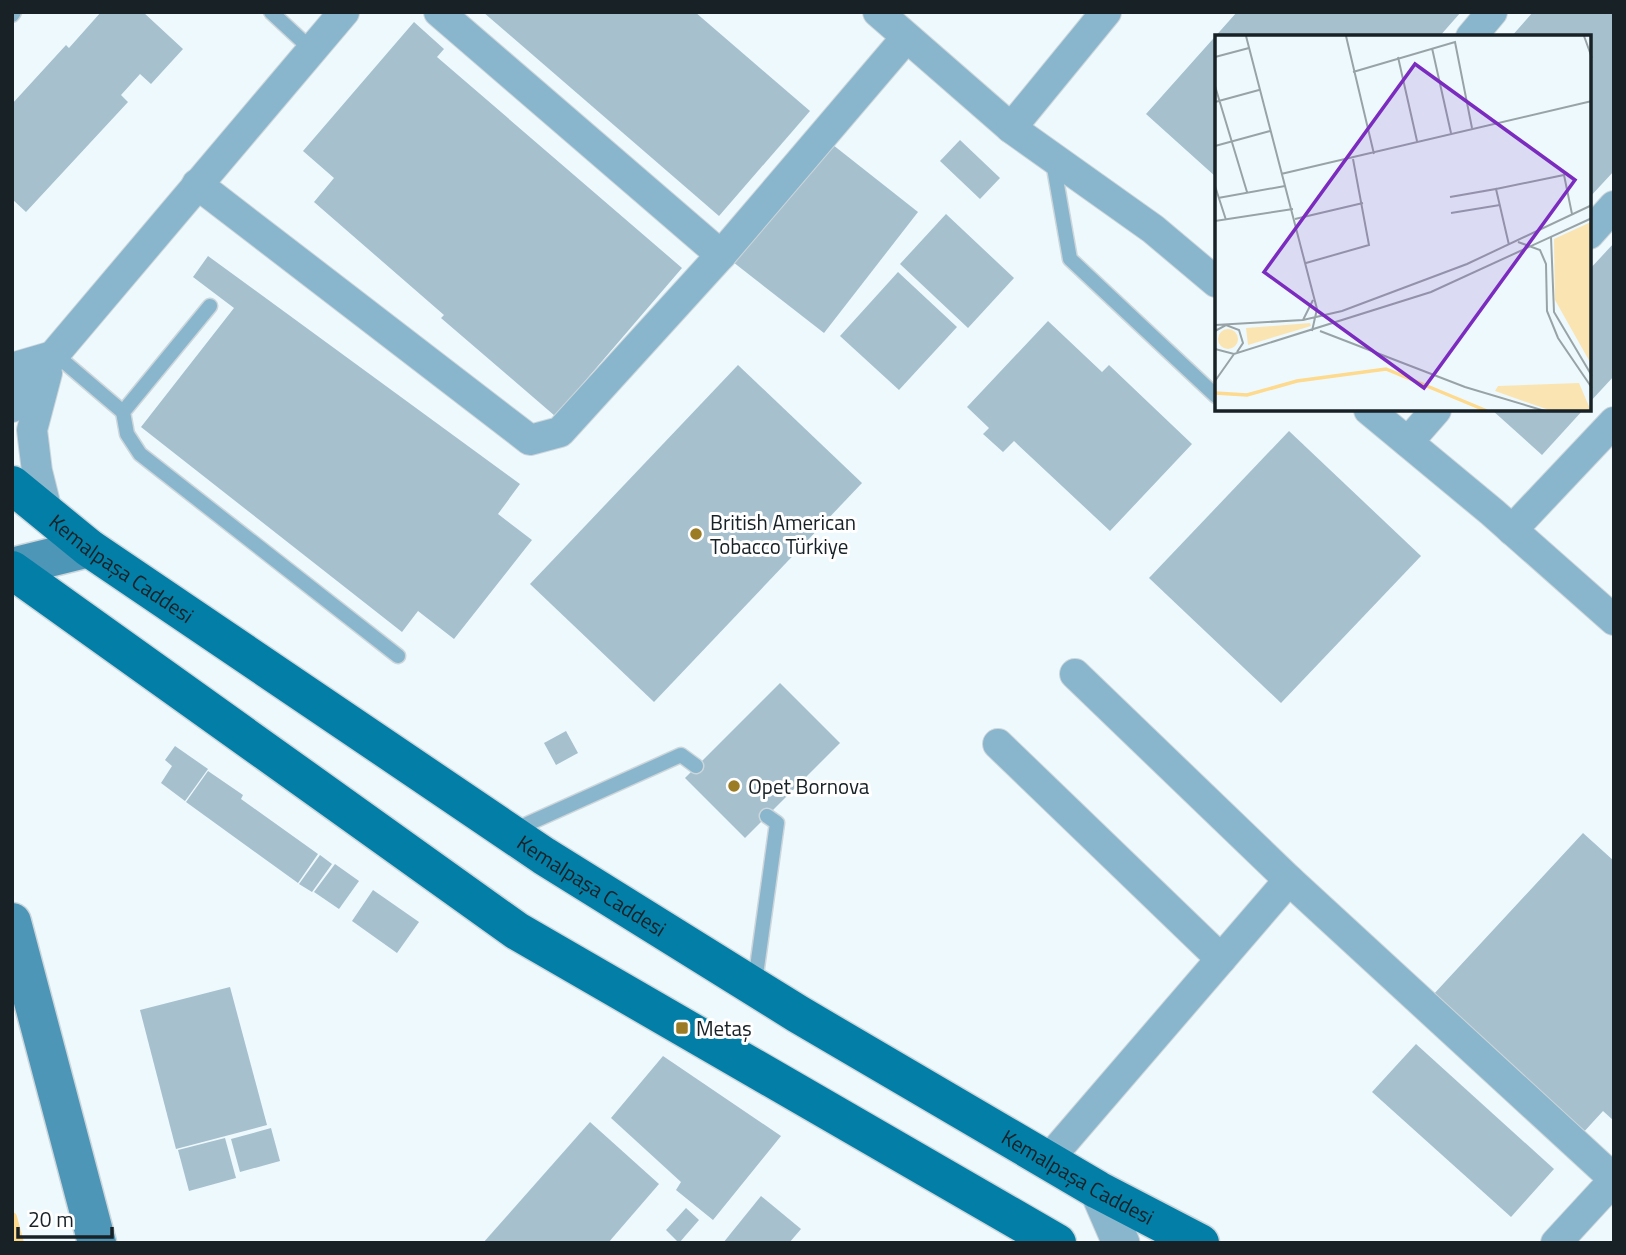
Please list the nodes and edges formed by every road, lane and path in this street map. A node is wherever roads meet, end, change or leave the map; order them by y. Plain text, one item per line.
1 (271, 12) edge
2 (344, 12) edge
3 (439, 12) edge
4 (878, 12) edge
5 (1106, 12) edge
6 (1492, 12) edge
7 (1473, 35) edge
8 (906, 38) junction
9 (312, 50) junction
10 (1011, 128) junction
11 (1052, 157) junction
12 (197, 184) junction
13 (1614, 206) edge
14 (1591, 232) edge
15 (722, 256) junction
16 (1215, 281) edge
17 (210, 306) dead end
18 (54, 355) junction
19 (12, 368) edge
20 (1215, 395) edge
21 (12, 407) edge
22 (1370, 411) edge
23 (1435, 411) edge
24 (123, 412) junction
25 (1614, 422) edge
26 (1408, 442) junction
27 (12, 485) edge
28 (48, 515) junction
29 (1512, 530) junction
30 (89, 548) junction
31 (12, 568) edge
32 (1614, 620) edge
33 (398, 656) dead end
34 (1075, 674) dead end
35 (998, 744) dead end
36 (696, 766) dead end
37 (767, 816) dead end
38 (509, 832) junction
39 (1289, 880) junction
40 (12, 922) edge
41 (1221, 959) junction
42 (754, 987) junction
43 (1048, 1160) junction
44 (1614, 1180) edge
45 (1098, 1190) junction
46 (97, 1243) edge
47 (1057, 1243) edge
48 (1121, 1243) edge
49 (1200, 1243) edge
50 (1556, 1243) edge

1 - 9 lane
2 - 9 street
3 - 15 street
4 - 8 street
5 - 10 street
6 - 7 street
8 - 10 street
8 - 15 street
9 - 12 street
10 - 11 street
11 - 16 street
11 - 20 lane
12 - 15 street
12 - 18 street
13 - 14 street
17 - 24 lane
18 - 19 street
18 - 21 street
18 - 24 lane
18 - 28 street
22 - 26 street
23 - 26 street
24 - 33 lane
25 - 29 street
26 - 29 street
27 - 28 main road, Kemalpaşa Caddesi
28 - 30 main road, Kemalpaşa Caddesi
29 - 32 street
30 - 31 main road
30 - 38 main road, Kemalpaşa Caddesi
31 - 47 main road
34 - 39 street
35 - 41 street
36 - 38 lane
37 - 42 lane
38 - 42 main road, Kemalpaşa Caddesi
39 - 41 street
39 - 44 street
40 - 46 main road
41 - 43 street
42 - 43 main road, Kemalpaşa Caddesi
43 - 45 main road, Kemalpaşa Caddesi
44 - 50 street
45 - 48 street
45 - 49 main road, Kemalpaşa Caddesi

